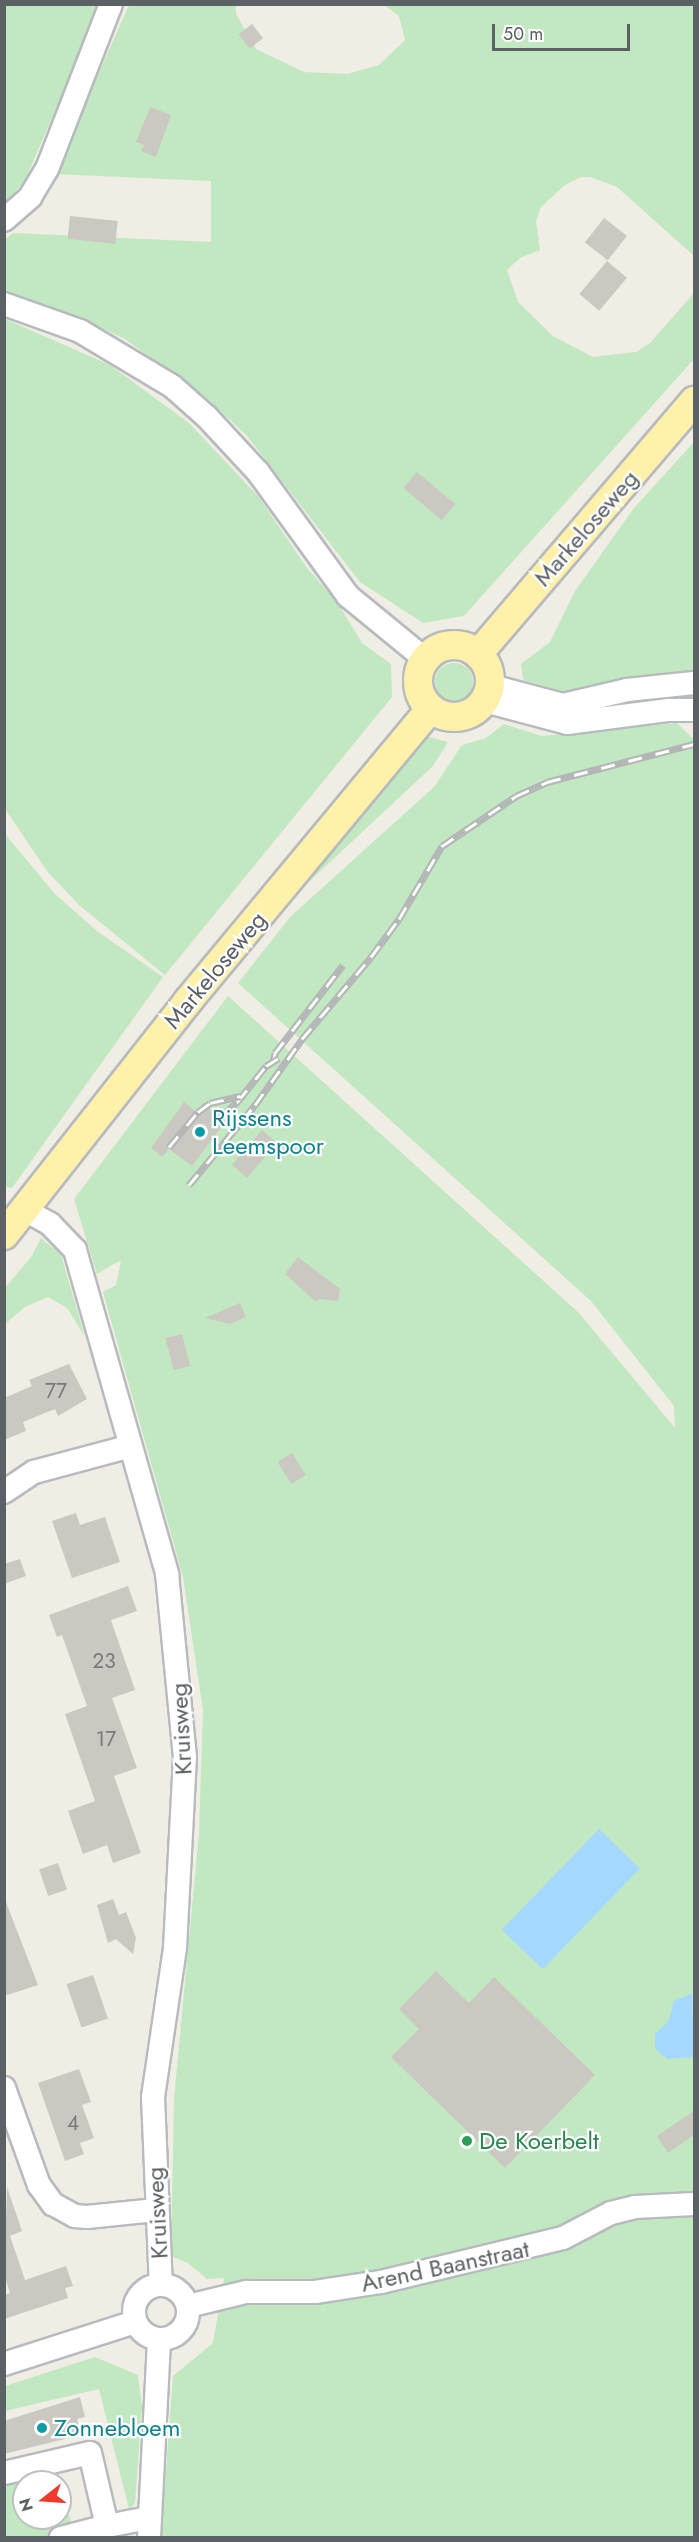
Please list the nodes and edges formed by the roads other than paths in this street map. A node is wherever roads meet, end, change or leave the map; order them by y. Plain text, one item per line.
1 (111, 4) edge
2 (4, 220) edge
3 (4, 304) edge
4 (694, 401) edge
5 (478, 654) junction
6 (425, 659) junction
7 (694, 683) edge
8 (488, 693) junction
9 (430, 709) junction
10 (694, 710) edge
11 (25, 1209) junction
12 (4, 1235) edge
13 (131, 1446) junction
14 (4, 1492) edge
15 (4, 2088) edge
16 (694, 2204) edge
17 (156, 2210) junction
18 (161, 2285) junction
19 (188, 2306) junction
20 (135, 2322) junction
21 (159, 2340) junction
22 (4, 2364) edge
23 (4, 2473) edge
24 (107, 2526) junction
25 (149, 2528) edge
26 (61, 2538) edge

1 - 2 street
3 - 6 street
4 - 5 main road, Markeloseweg
5 - 6 main road
5 - 8 main road
6 - 9 main road
7 - 8 street
8 - 9 main road
8 - 10 street
9 - 11 main road, Markeloseweg
11 - 12 main road, Markeloseweg
11 - 13 street, Kruisweg
13 - 14 street
13 - 17 street, Kruisweg
15 - 17 street
16 - 19 street, Arend Baanstraat
17 - 18 street, Kruisweg
18 - 19 street
18 - 20 street
19 - 21 street
20 - 21 street
20 - 22 street
21 - 25 street
23 - 24 street
24 - 25 street
24 - 26 street

